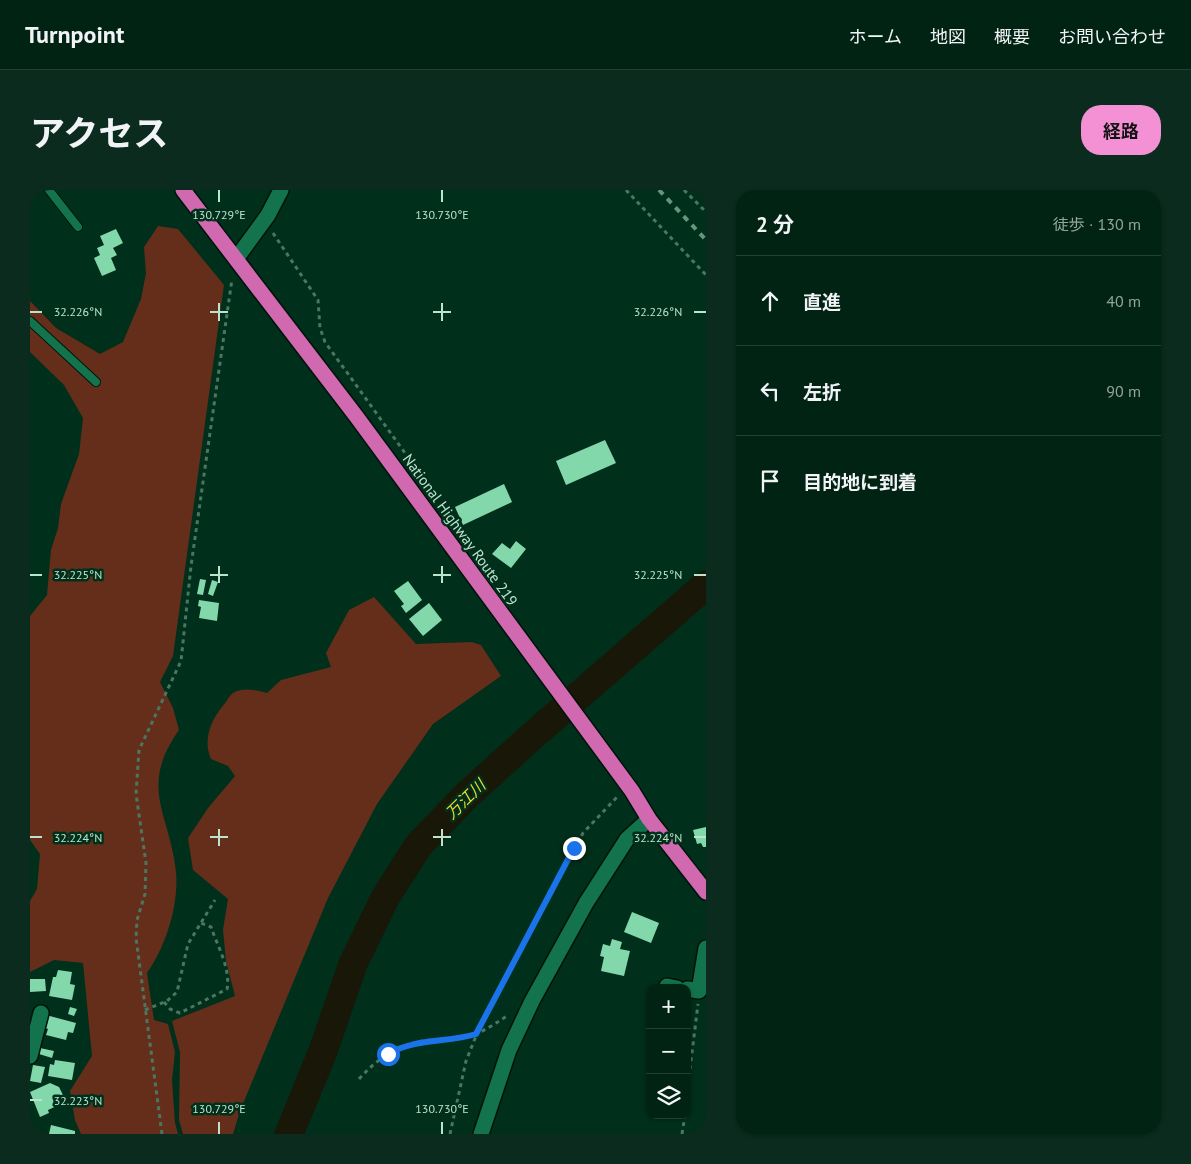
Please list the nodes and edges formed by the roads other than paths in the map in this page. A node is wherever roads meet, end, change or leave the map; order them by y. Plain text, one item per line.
1 (49, 190) edge
2 (183, 190) edge
3 (282, 190) edge
4 (78, 227) dead end
5 (236, 259) junction
6 (30, 321) edge
7 (96, 382) dead end
8 (649, 818) junction
9 (706, 892) edge
10 (706, 948) edge
11 (693, 990) edge
12 (41, 1014) dead end
13 (33, 1030) edge
14 (30, 1056) edge
15 (480, 1134) edge

1 - 4 lane
2 - 5 highway, National Highway Route 219
3 - 5 street
5 - 8 highway, National Highway Route 219
6 - 7 lane
8 - 9 highway, National Highway Route 219
8 - 15 street
10 - 11 street
12 - 13 street
13 - 14 street

